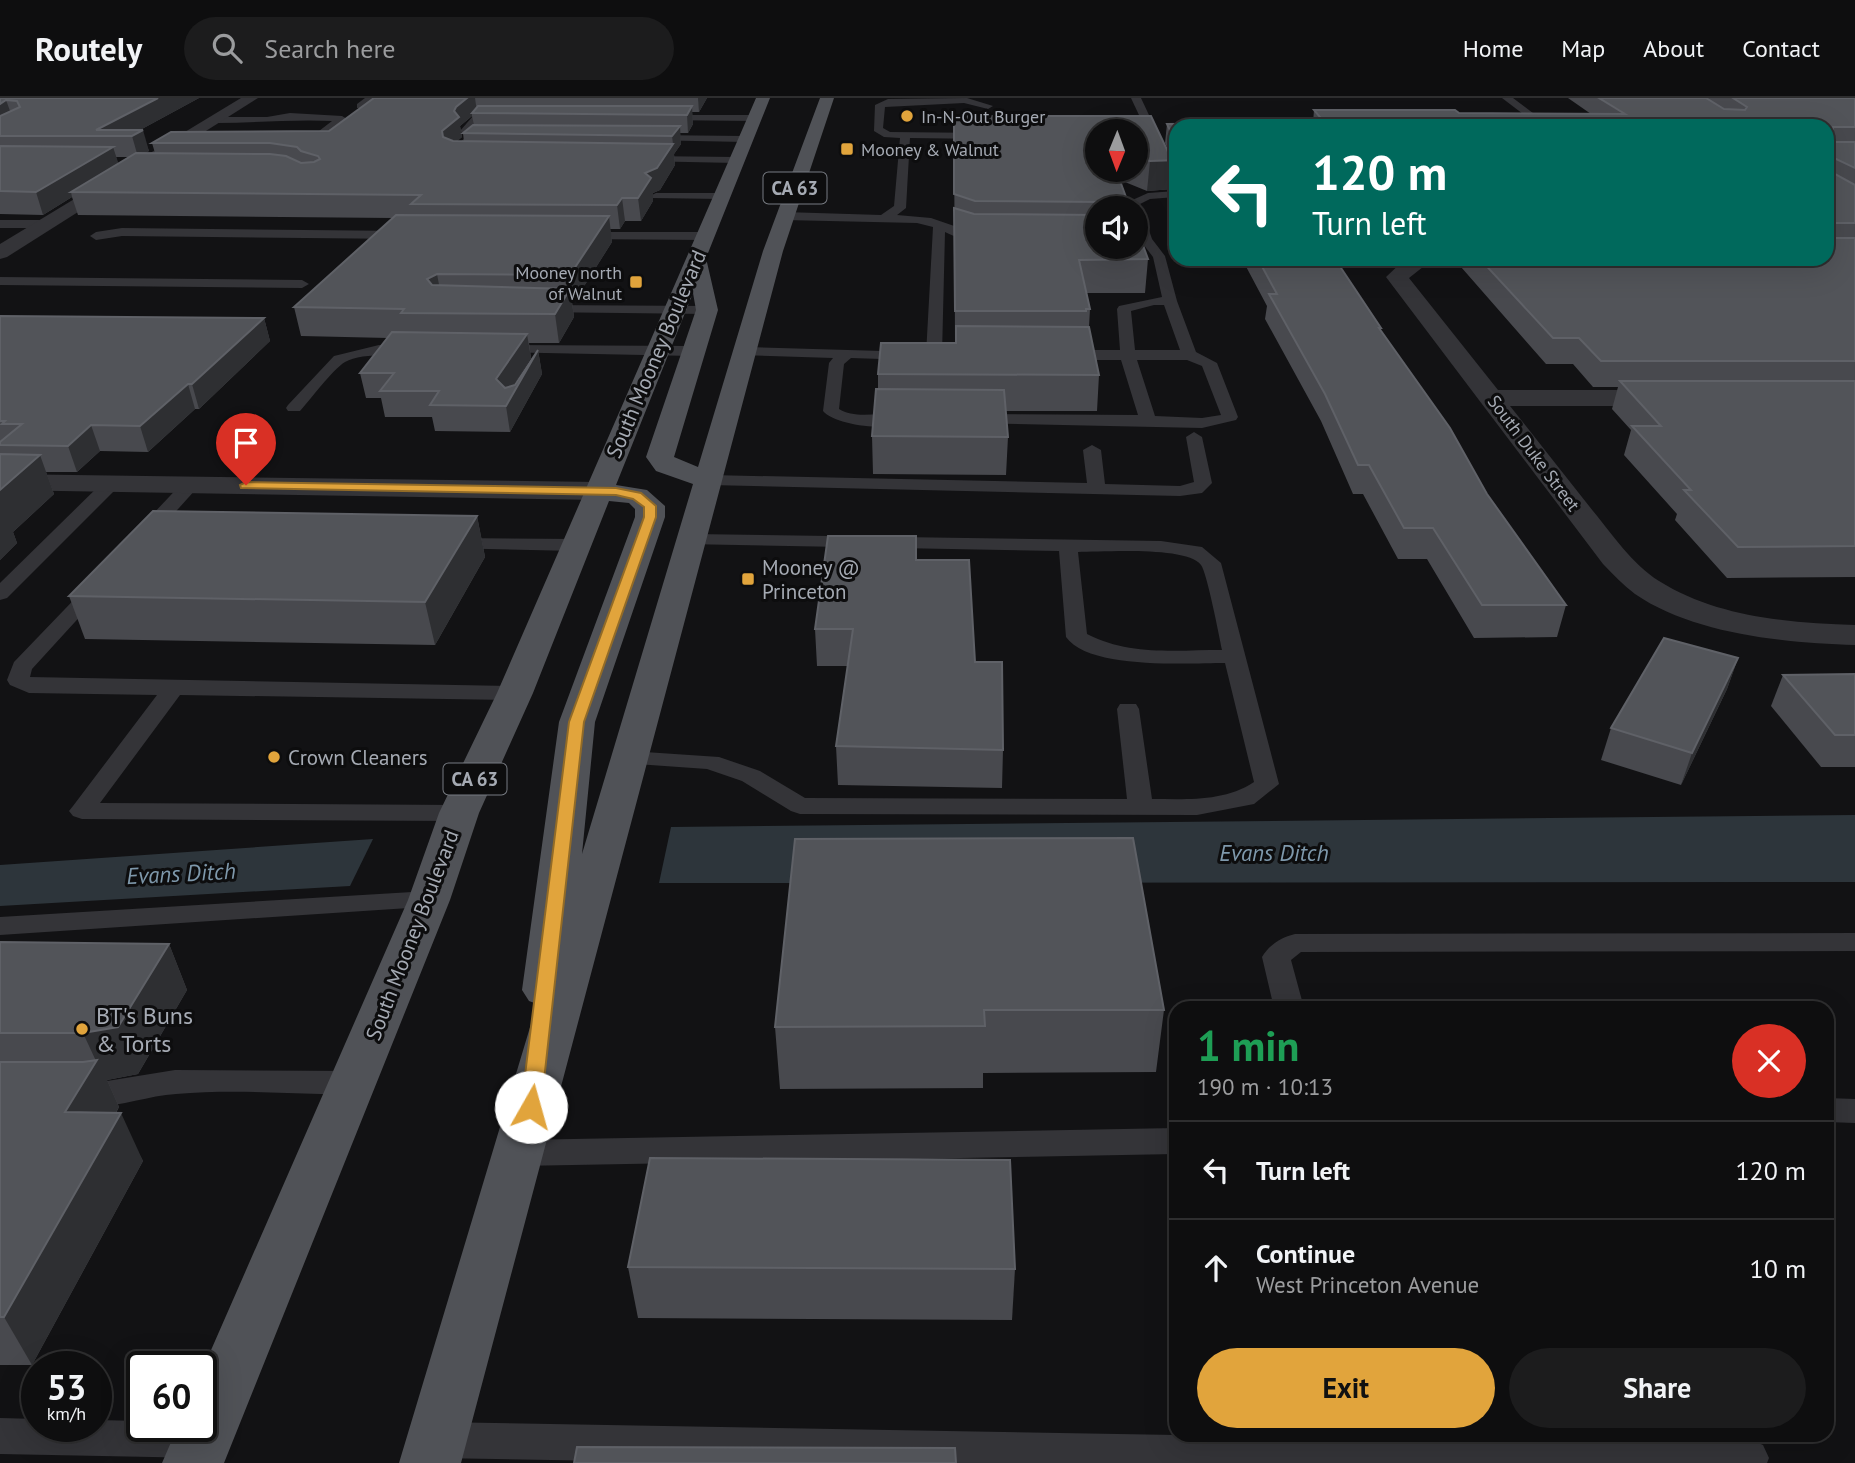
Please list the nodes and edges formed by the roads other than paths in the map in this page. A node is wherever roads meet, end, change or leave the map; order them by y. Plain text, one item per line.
1 (827, 98) edge
2 (1136, 98) edge
3 (1507, 98) edge
4 (422, 99) edge
5 (407, 101) edge
6 (363, 102) edge
7 (252, 103) edge
8 (277, 106) dead end
9 (321, 106) dead end
10 (647, 114) edge
11 (524, 118) edge
12 (1536, 119) edge
13 (217, 120) junction
14 (267, 120) junction
15 (752, 124) edge
16 (980, 128) junction
17 (1165, 128) dead end
18 (282, 129) edge
19 (305, 129) edge
20 (328, 130) junction
21 (1152, 133) junction
22 (1148, 134) edge
23 (905, 135) junction
24 (994, 135) edge
25 (472, 137) junction
26 (485, 137) edge
27 (632, 138) edge
28 (699, 139) junction
29 (174, 146) junction
30 (199, 147) edge
31 (288, 147) edge
32 (1162, 153) edge
33 (471, 157) edge
34 (634, 159) edge
35 (688, 159) junction
36 (134, 165) junction
37 (164, 170) edge
38 (1169, 194) edge
39 (656, 196) edge
40 (721, 196) junction
41 (1148, 196) edge
42 (784, 216) junction
43 (882, 216) junction
44 (0, 224) edge
45 (47, 224) junction
46 (939, 226) junction
47 (874, 230) dead end
48 (415, 235) edge
49 (96, 236) dead end
50 (567, 236) edge
51 (1001, 239) edge
52 (1148, 246) edge
53 (700, 247) junction
54 (0, 253) edge
55 (1412, 266) edge
56 (0, 281) edge
57 (302, 284) dead end
58 (1170, 301) junction
59 (524, 309) edge
60 (691, 310) junction
61 (423, 349) edge
62 (483, 349) edge
63 (675, 351) junction
64 (745, 352) junction
65 (846, 355) junction
66 (1045, 355) edge
67 (1189, 355) junction
68 (1128, 356) junction
69 (1492, 398) junction
70 (1688, 398) edge
71 (294, 408) dead end
72 (919, 419) edge
73 (959, 419) edge
74 (1147, 420) junction
75 (1194, 438) dead end
76 (1092, 450) dead end
77 (710, 480) junction
78 (0, 482) edge
79 (112, 483) junction
80 (191, 484) junction
81 (599, 491) junction
82 (1097, 491) junction
83 (167, 540) edge
84 (692, 540) junction
85 (426, 543) edge
86 (576, 545) junction
87 (1068, 545) junction
88 (113, 569) edge
89 (0, 594) edge
90 (1855, 635) edge
91 (1235, 656) junction
92 (174, 688) junction
93 (515, 693) junction
94 (1128, 709) dead end
95 (630, 758) junction
96 (1140, 807) junction
97 (459, 813) junction
98 (429, 901) junction
99 (7, 929) edge
100 (1855, 942) edge
101 (1287, 1001) edge
102 (354, 1083) junction
103 (54, 1088) edge
104 (531, 1107) junction
105 (1834, 1110) edge
106 (1855, 1111) edge
107 (1169, 1141) edge
108 (518, 1153) junction
109 (0, 1436) edge
110 (433, 1451) edge
111 (198, 1452) edge
112 (1749, 1458) dead end
113 (1550, 1460) edge

1 - 42 main road, CA 63
2 - 21 lane
3 - 12 lane
4 - 5 lane
4 - 6 lane
7 - 13 street
8 - 9 lane
10 - 15 lane
11 - 25 lane
13 - 14 lane
13 - 29 street
14 - 18 lane
14 - 20 lane
15 - 28 lane
15 - 35 lane
15 - 40 main road, South Mooney Boulevard / CA 63
16 - 23 lane
16 - 23 lane
16 - 24 lane
17 - 21 lane
19 - 20 lane
20 - 31 lane
21 - 22 lane
21 - 32 lane
23 - 43 lane
25 - 26 lane
25 - 33 lane
27 - 28 lane
28 - 35 lane
29 - 30 lane
29 - 36 street
34 - 35 lane
36 - 37 lane
36 - 45 street
38 - 41 lane
39 - 40 lane
40 - 53 main road, South Mooney Boulevard / CA 63
42 - 43 lane
42 - 64 main road, CA 63
43 - 46 lane
43 - 47 lane
44 - 45 lane
45 - 54 street
46 - 51 lane
46 - 65 lane
48 - 49 lane
50 - 53 lane
52 - 58 lane
53 - 60 main road, South Mooney Boulevard / CA 63
55 - 69 street, South Duke Street
56 - 57 lane
58 - 67 lane
58 - 68 lane
59 - 60 lane
60 - 63 main road, South Mooney Boulevard / CA 63
61 - 71 lane
62 - 63 lane
63 - 77 main road
63 - 81 main road, South Mooney Boulevard / CA 63
64 - 65 lane
64 - 77 main road, CA 63
65 - 72 lane
66 - 68 lane
67 - 68 lane
67 - 74 lane
68 - 74 lane
69 - 70 street
69 - 90 street, South Duke Street
73 - 74 lane
75 - 82 lane
76 - 82 lane
77 - 82 lane
77 - 84 main road, CA 63
78 - 79 street
79 - 80 street
79 - 89 lane
80 - 81 street
80 - 83 lane
81 - 86 main road, South Mooney Boulevard / CA 63
81 - 104 main road
84 - 87 lane
84 - 95 main road, CA 63
85 - 86 lane
86 - 93 main road, South Mooney Boulevard / CA 63
87 - 91 lane
87 - 91 lane
88 - 92 lane
91 - 96 lane
92 - 93 lane
92 - 97 lane
93 - 97 main road, South Mooney Boulevard / CA 63
94 - 96 lane
95 - 96 lane
95 - 104 main road, CA 63
97 - 98 main road, South Mooney Boulevard / CA 63
98 - 99 lane
98 - 102 main road, South Mooney Boulevard / CA 63
100 - 101 lane
102 - 103 lane
102 - 111 main road, South Mooney Boulevard / CA 63
104 - 108 main road, CA 63
105 - 106 lane
107 - 108 lane
108 - 110 main road, CA 63
109 - 111 lane
110 - 113 lane
112 - 113 lane

